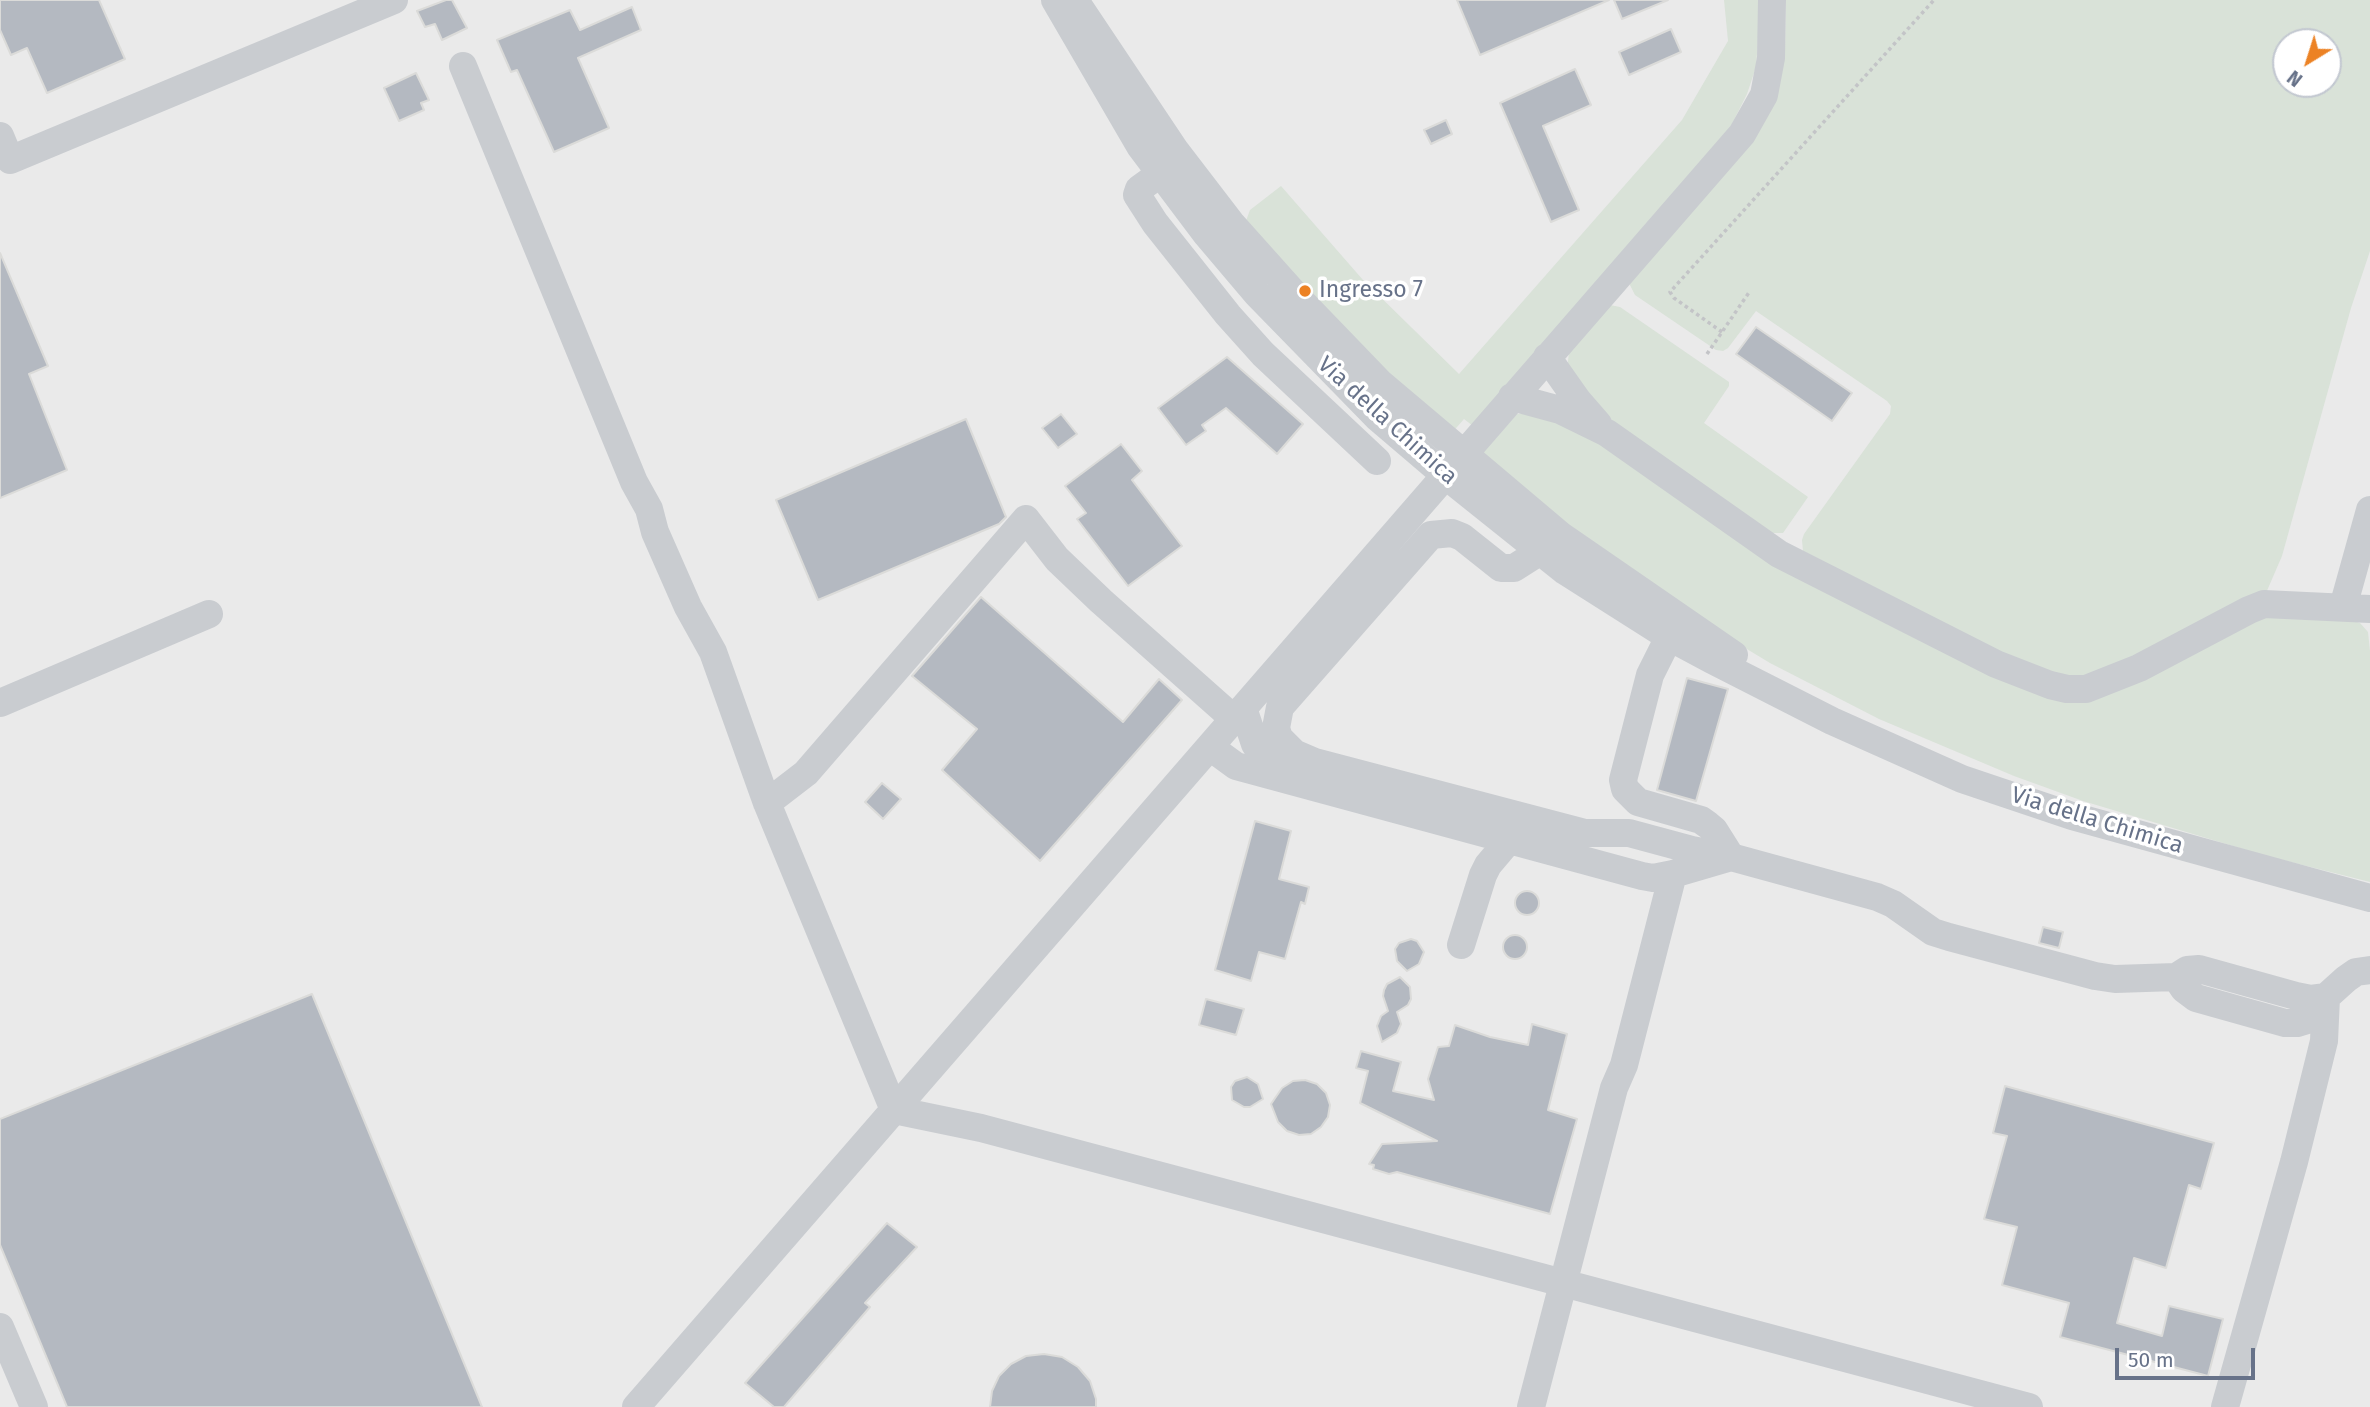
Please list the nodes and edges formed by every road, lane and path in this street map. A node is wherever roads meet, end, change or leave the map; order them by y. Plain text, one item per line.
1 (394, 0) edge
2 (1055, 0) edge
3 (1076, 0) edge
4 (1772, 0) edge
5 (1934, 0) edge
6 (463, 66) dead end
7 (0, 136) edge
8 (1160, 174) junction
9 (1750, 291) dead end
10 (1722, 332) junction
11 (1707, 354) dead end
12 (1548, 357) junction
13 (1380, 383) junction
14 (1512, 397) junction
15 (1607, 433) junction
16 (1377, 461) dead end
17 (1454, 465) junction
18 (2370, 510) edge
19 (1542, 552) junction
20 (2357, 608) edge
21 (209, 614) dead end
22 (1669, 638) junction
23 (1752, 667) junction
24 (0, 702) edge
25 (1238, 713) junction
26 (1832, 721) junction
27 (1210, 747) junction
28 (1294, 782) junction
29 (767, 803) junction
30 (1510, 839) junction
31 (1731, 857) junction
32 (1673, 874) junction
33 (2370, 898) edge
34 (1461, 945) dead end
35 (2370, 970) edge
36 (2326, 997) junction
37 (894, 1110) junction
38 (1563, 1281) junction
39 (0, 1326) edge
40 (34, 1407) edge
41 (636, 1407) edge
42 (1531, 1407) edge
43 (2029, 1407) edge
44 (2225, 1407) edge

1 - 7 lane
2 - 8 lane, Via della Chimica
3 - 13 lane, Via della Chimica
4 - 12 lane
5 - 10 path
6 - 29 lane
8 - 13 lane
8 - 16 lane
8 - 17 lane, Via della Chimica
9 - 10 path
10 - 11 path
12 - 14 lane
12 - 15 lane
13 - 17 lane, Via della Chimica
14 - 15 lane
14 - 17 lane
15 - 20 lane
17 - 19 lane, Via della Chimica
17 - 23 lane, Via della Chimica
17 - 25 lane
18 - 20 lane
19 - 22 lane, Via della Chimica
19 - 23 lane
19 - 31 lane
21 - 24 lane
22 - 26 lane, Via della Chimica
22 - 31 lane
23 - 26 lane, Via della Chimica
25 - 27 lane
25 - 28 lane
25 - 29 lane
26 - 33 lane, Via della Chimica
27 - 28 lane
27 - 37 lane
28 - 30 lane
29 - 37 lane
30 - 32 lane
30 - 34 lane
31 - 32 lane
31 - 36 lane
32 - 38 lane
35 - 36 lane
36 - 44 lane
37 - 38 lane
37 - 41 lane
38 - 42 lane
38 - 43 lane
39 - 40 lane

